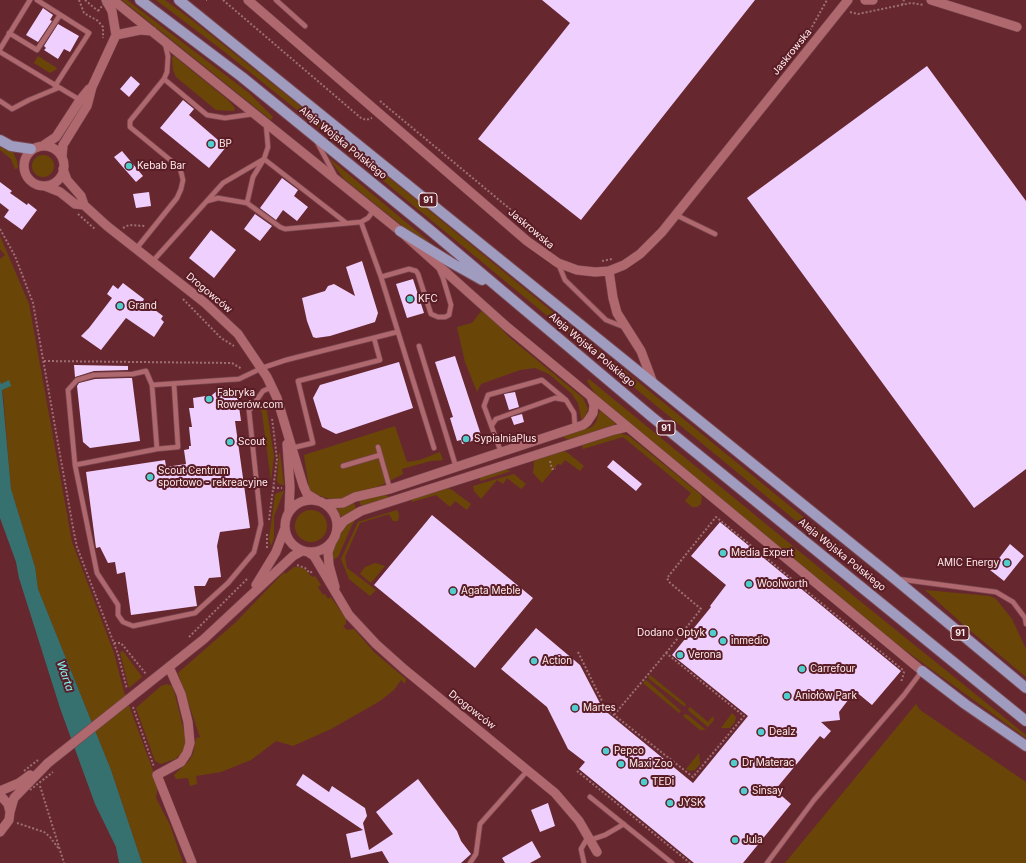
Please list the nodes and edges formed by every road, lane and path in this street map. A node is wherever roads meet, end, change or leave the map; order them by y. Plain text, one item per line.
1 (30, 0) edge
2 (37, 0) edge
3 (79, 0) edge
4 (85, 0) edge
5 (107, 0) edge
6 (113, 0) edge
7 (140, 0) edge
8 (179, 0) edge
9 (223, 0) edge
10 (248, 0) edge
11 (276, 0) edge
12 (827, 0) edge
13 (848, 0) edge
14 (865, 0) edge
15 (873, 0) edge
16 (904, 0) edge
17 (931, 0) edge
18 (902, 5) dead end
19 (60, 15) junction
20 (305, 26) dead end
21 (1017, 27) dead end
22 (152, 31) junction
23 (9, 33) junction
24 (116, 34) junction
25 (804, 40) dead end
26 (164, 41) junction
27 (102, 42) dead end
28 (0, 48) edge
29 (164, 79) junction
30 (57, 87) junction
31 (92, 87) junction
32 (80, 100) junction
33 (0, 101) edge
34 (387, 105) dead end
35 (254, 114) junction
36 (373, 116) dead end
37 (266, 124) junction
38 (312, 133) junction
39 (0, 140) edge
40 (44, 145) junction
41 (31, 149) junction
42 (62, 157) junction
43 (264, 159) junction
44 (64, 169) junction
45 (338, 181) junction
46 (45, 186) junction
47 (206, 202) junction
48 (248, 202) junction
49 (84, 205) junction
50 (374, 210) junction
51 (676, 215) junction
52 (345, 222) junction
53 (361, 222) junction
54 (147, 226) dead end
55 (122, 228) dead end
56 (400, 231) junction
57 (715, 234) dead end
58 (547, 244) dead end
59 (136, 249) junction
60 (618, 256) dead end
61 (152, 262) junction
62 (599, 262) dead end
63 (558, 263) junction
64 (436, 264) junction
65 (609, 271) junction
66 (381, 277) junction
67 (501, 290) junction
68 (625, 327) junction
69 (397, 332) junction
70 (374, 338) junction
71 (419, 346) dead end
72 (44, 362) dead end
73 (262, 368) junction
74 (249, 374) junction
75 (653, 382) junction
76 (174, 384) junction
77 (152, 385) junction
78 (272, 387) junction
79 (591, 397) junction
80 (566, 400) junction
81 (492, 426) junction
82 (285, 427) junction
83 (627, 427) junction
84 (576, 428) junction
85 (378, 447) dead end
86 (434, 448) dead end
87 (157, 449) junction
88 (292, 449) junction
89 (501, 452) junction
90 (380, 455) junction
91 (550, 461) dead end
92 (75, 465) junction
93 (343, 466) dead end
94 (456, 468) junction
95 (556, 469) dead end
96 (273, 488) dead end
97 (284, 488) dead end
98 (390, 489) junction
99 (317, 500) junction
100 (326, 504) junction
101 (290, 511) junction
102 (285, 528) junction
103 (338, 530) junction
104 (331, 544) junction
105 (305, 552) junction
106 (292, 566) dead end
107 (314, 571) dead end
108 (250, 576) dead end
109 (895, 579) junction
110 (250, 595) junction
111 (340, 602) junction
112 (1026, 624) edge
113 (188, 638) dead end
114 (114, 643) dead end
115 (578, 652) dead end
116 (666, 653) junction
117 (169, 667) junction
118 (922, 671) junction
119 (152, 672) dead end
120 (147, 676) junction
121 (144, 682) junction
122 (901, 682) dead end
123 (1026, 688) edge
124 (614, 715) junction
125 (1026, 721) edge
126 (1026, 746) edge
127 (48, 763) junction
128 (528, 770) junction
129 (578, 771) dead end
130 (40, 786) dead end
131 (0, 791) edge
132 (0, 795) edge
133 (590, 797) dead end
134 (9, 816) junction
135 (624, 824) junction
136 (0, 832) edge
137 (589, 838) junction
138 (61, 852) junction
139 (597, 852) dead end
140 (64, 863) edge
141 (192, 863) edge
142 (470, 863) edge
143 (584, 863) edge
144 (672, 863) edge
145 (690, 863) edge
146 (767, 863) edge

1 - 23 lane
2 - 19 lane
3 - 27 path
4 - 5 path, bridge
5 - 24 street
6 - 22 street
7 - 38 main road, Aleja Wojska Polskiego / 91
8 - 75 main road, Aleja Wojska Polskiego / 91
9 - 36 path
10 - 63 street, Jaskrowska
11 - 20 lane
12 - 25 path
13 - 51 street, Jaskrowska
14 - 15 street
16 - 18 path
17 - 21 street
19 - 23 lane
19 - 30 lane
22 - 24 street
22 - 26 street
23 - 28 lane
24 - 31 street
26 - 29 lane
26 - 35 street
28 - 30 lane
29 - 35 lane
29 - 59 lane
30 - 32 lane
30 - 33 lane
31 - 32 street
31 - 42 street
32 - 40 street
34 - 58 path
35 - 37 street
37 - 43 lane
37 - 45 street
38 - 45 lane
38 - 67 main road, Aleja Wojska Polskiego / 91
39 - 41 main road
40 - 41 street
40 - 42 street
41 - 46 street
42 - 44 street
43 - 47 lane
43 - 48 lane
43 - 52 lane
44 - 46 street
44 - 49 street, Drogowców
45 - 50 street
46 - 49 street, Drogowców
47 - 48 lane
47 - 61 lane
48 - 52 lane
49 - 59 street, Drogowców
50 - 53 lane
50 - 56 street
51 - 57 lane
51 - 65 street, Jaskrowska
52 - 53 lane
53 - 66 lane
54 - 55 path
56 - 64 street
56 - 67 main road
59 - 61 street, Drogowców
60 - 62 path
61 - 73 street, Drogowców
63 - 65 street, Jaskrowska
63 - 68 lane
64 - 66 lane
64 - 79 street
65 - 68 street
66 - 69 lane
67 - 125 main road, Aleja Wojska Polskiego / 91
68 - 75 street
69 - 70 lane
69 - 86 lane
70 - 73 lane
70 - 88 lane
71 - 94 lane
72 - 74 path
73 - 74 lane
73 - 78 street, Drogowców
74 - 76 lane
75 - 109 main road, Aleja Wojska Polskiego / 91
76 - 77 lane
76 - 87 lane
77 - 87 lane
77 - 92 lane
78 - 82 street, Drogowców
78 - 92 lane
79 - 83 street
79 - 84 street
80 - 81 lane
80 - 81 lane
80 - 84 lane
81 - 89 lane
82 - 88 street, Drogowców
82 - 101 street, Drogowców
83 - 103 street
83 - 118 street
84 - 89 street
85 - 90 lane
87 - 92 lane
88 - 99 street, Drogowców
89 - 94 street
90 - 93 lane
90 - 98 lane
91 - 95 path
94 - 98 street
96 - 97 path
98 - 100 street
99 - 100 street
99 - 101 street
100 - 103 street
101 - 102 street
102 - 105 street
102 - 110 street
103 - 104 street
104 - 105 street
104 - 111 street, Drogowców
105 - 110 street
105 - 111 street, Drogowców
106 - 107 path
108 - 113 path
109 - 112 lane
109 - 123 main road, Aleja Wojska Polskiego / 91
110 - 117 street
111 - 128 street, Drogowców
114 - 120 path
115 - 124 path
116 - 122 path
116 - 124 path
116 - 124 path
117 - 121 street
117 - 141 street
118 - 126 main road
118 - 146 lane
119 - 120 path
120 - 121 path
121 - 127 street, bridge
127 - 131 street
127 - 134 street
128 - 137 street, Drogowców
128 - 142 lane
129 - 145 path
130 - 138 path
132 - 134 street
133 - 135 lane
134 - 136 street
134 - 138 path
135 - 137 lane
135 - 144 lane
137 - 139 street, Drogowców
137 - 143 lane
138 - 140 path

